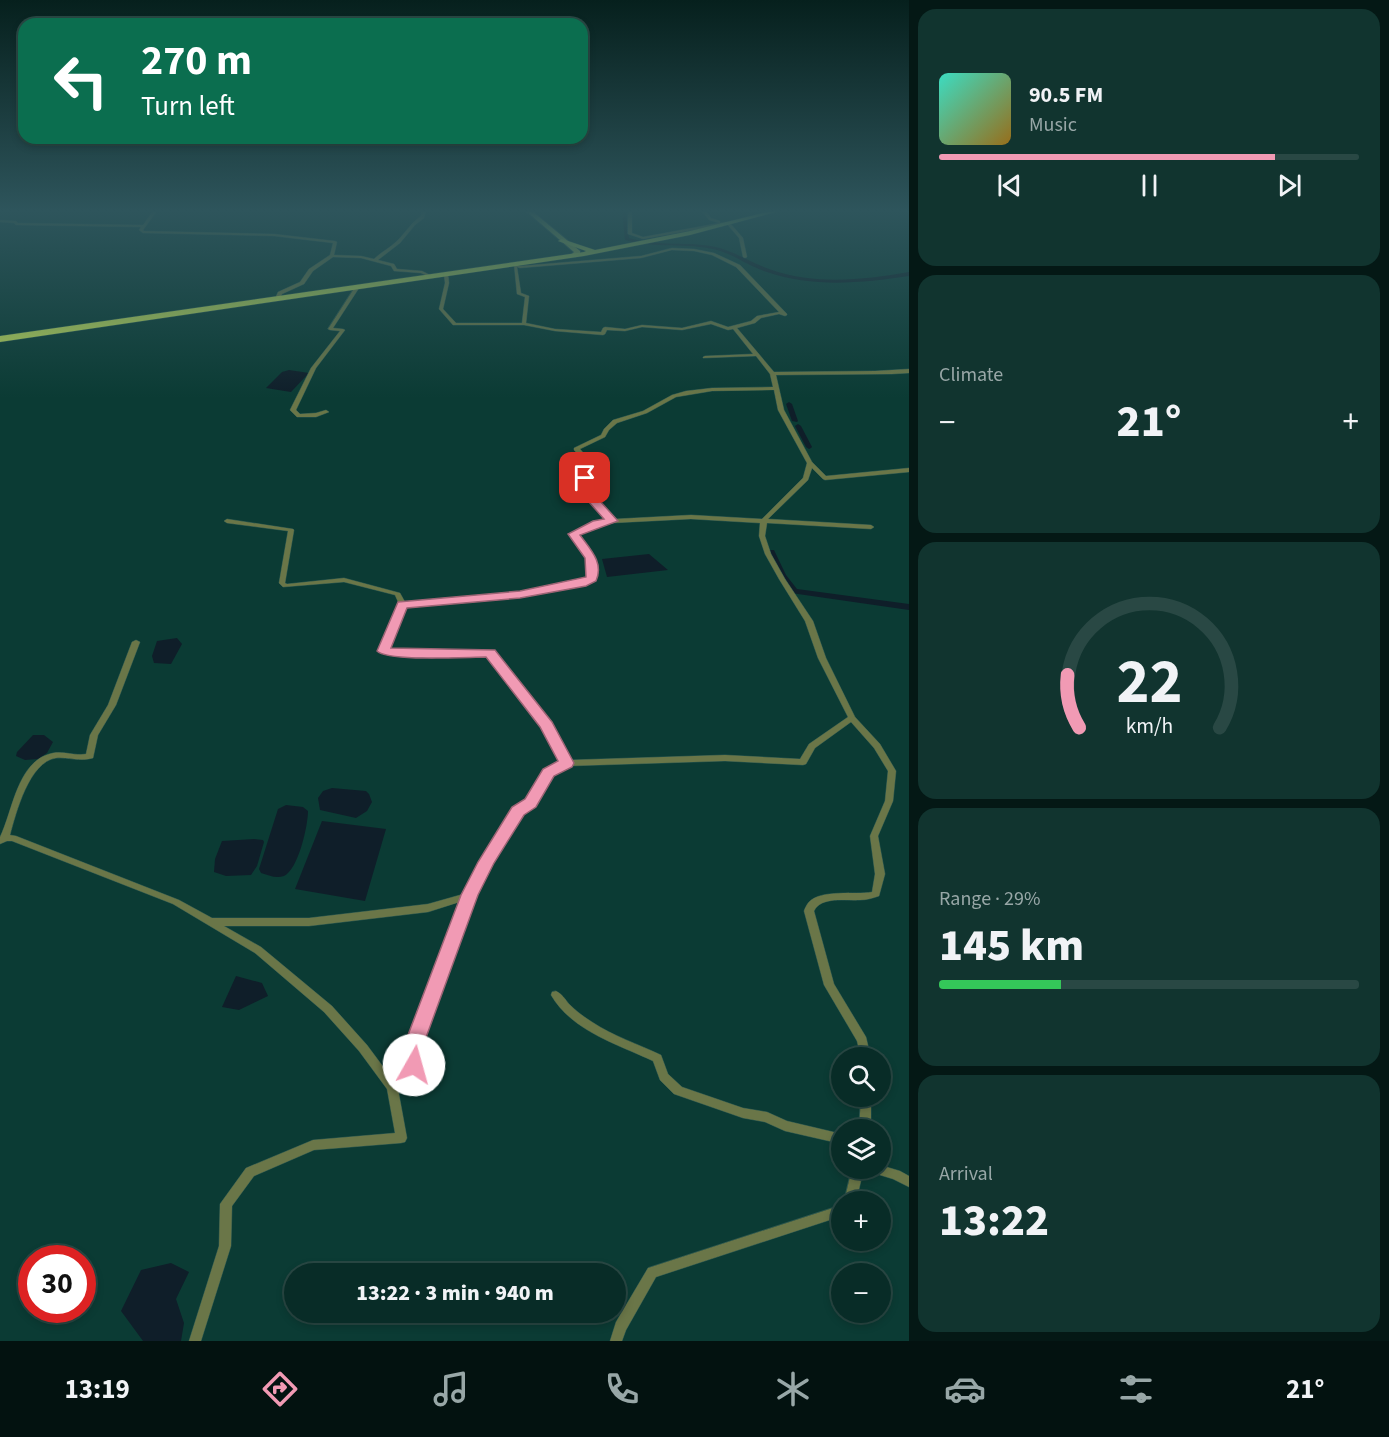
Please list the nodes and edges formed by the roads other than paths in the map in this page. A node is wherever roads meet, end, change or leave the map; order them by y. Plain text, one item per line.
1 (309, 274) edge
2 (425, 274) edge
3 (446, 274) joint
4 (516, 274) edge
5 (747, 274) edge
6 (430, 276) junction
7 (357, 288) junction
8 (277, 299) junction
9 (524, 324) junction
10 (734, 327) junction
11 (0, 339) edge
12 (756, 355) junction
13 (705, 357) dead end
14 (909, 371) edge
15 (773, 374) junction
16 (776, 388) junction
17 (326, 412) dead end
18 (810, 463) junction
19 (909, 470) edge
20 (764, 520) junction
21 (227, 521) dead end
22 (613, 521) junction
23 (870, 527) dead end
24 (402, 604) junction
25 (136, 642) dead end
26 (852, 718) junction
27 (567, 763) junction
28 (3, 839) edge
29 (470, 895) junction
30 (210, 922) junction
31 (555, 995) dead end
32 (864, 1047) edge
33 (392, 1088) junction
34 (831, 1136) edge
35 (891, 1173) edge
36 (909, 1182) edge
37 (831, 1214) edge
38 (195, 1341) edge
39 (616, 1341) edge

1 - 8 street
2 - 6 street
3 - 6 highway
3 - 9 street
4 - 9 street
5 - 10 street
6 - 7 highway
7 - 8 highway
7 - 17 street
8 - 11 highway
9 - 10 street
10 - 12 street
12 - 13 street
12 - 15 street
14 - 15 street
15 - 16 street
16 - 18 street
16 - 22 street
18 - 19 street
18 - 20 street
20 - 22 street
20 - 23 street
20 - 26 street
21 - 24 street
22 - 24 street
24 - 27 street
25 - 28 street
26 - 27 street
26 - 32 street
27 - 29 street
28 - 30 street
29 - 30 street
29 - 33 street
30 - 33 street
31 - 34 street
33 - 38 street
35 - 36 street
37 - 39 street

